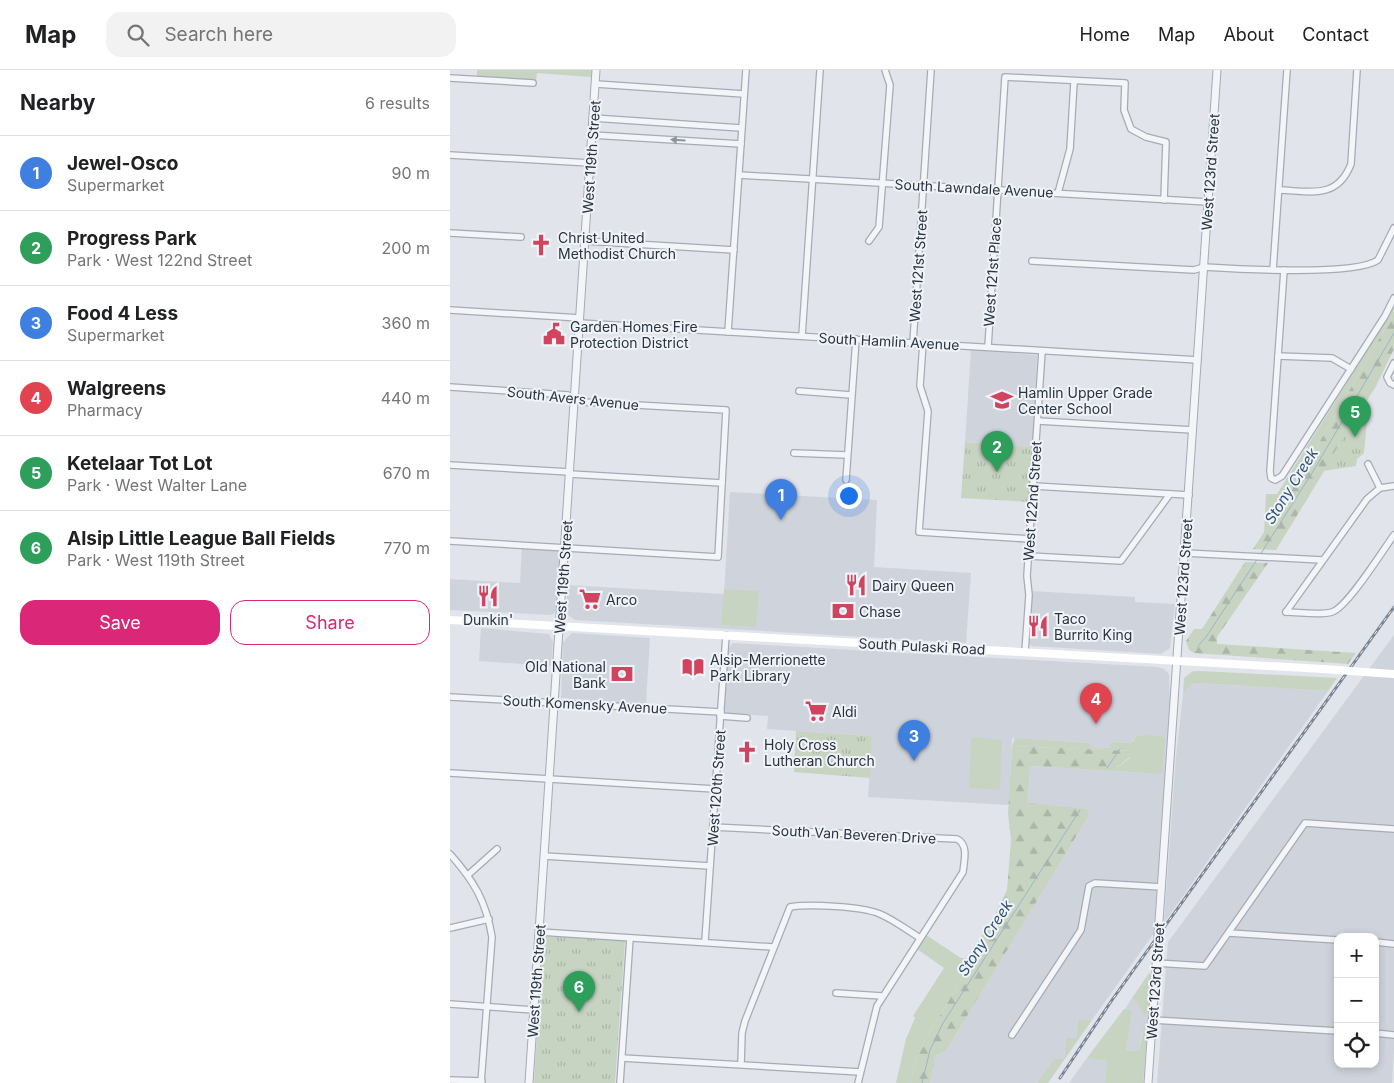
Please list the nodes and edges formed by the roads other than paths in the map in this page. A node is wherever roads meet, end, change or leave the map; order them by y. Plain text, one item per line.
1 (596, 70) edge
2 (746, 70) edge
3 (820, 70) edge
4 (885, 70) edge
5 (931, 70) edge
6 (1217, 70) edge
7 (1287, 70) edge
8 (1357, 70) edge
9 (450, 78) edge
10 (1074, 82) junction
11 (533, 83) dead end
12 (596, 84) junction
13 (744, 94) junction
14 (593, 118) junction
15 (741, 128) junction
16 (592, 135) junction
17 (741, 144) junction
18 (450, 155) edge
19 (590, 163) junction
20 (739, 175) junction
21 (813, 180) junction
22 (883, 183) junction
23 (924, 186) junction
24 (998, 190) junction
25 (1279, 190) junction
26 (1058, 193) junction
27 (1164, 200) junction
28 (1208, 202) junction
29 (1394, 229) edge
30 (450, 233) edge
31 (521, 237) dead end
32 (585, 241) junction
33 (869, 241) dead end
34 (734, 250) junction
35 (1032, 261) dead end
36 (1204, 268) junction
37 (1273, 270) junction
38 (1284, 270) junction
39 (1394, 298) edge
40 (450, 310) edge
41 (580, 320) junction
42 (728, 332) junction
43 (802, 336) junction
44 (856, 339) junction
45 (913, 343) junction
46 (923, 343) junction
47 (988, 347) junction
48 (1042, 351) junction
49 (1278, 356) junction
50 (1198, 360) junction
51 (1394, 363) edge
52 (1351, 369) junction
53 (1394, 385) edge
54 (450, 387) edge
55 (799, 392) dead end
56 (851, 395) junction
57 (575, 398) junction
58 (1038, 421) junction
59 (1193, 430) junction
60 (794, 453) dead end
61 (847, 455) junction
62 (450, 464) edge
63 (1368, 464) dead end
64 (570, 473) junction
65 (846, 480) dead end
66 (722, 483) junction
67 (1034, 486) junction
68 (1394, 486) edge
69 (1380, 488) junction
70 (1170, 494) junction
71 (1189, 495) junction
72 (1394, 534) edge
73 (1030, 539) junction
74 (450, 541) edge
75 (565, 548) junction
76 (1185, 553) junction
77 (1029, 556) junction
78 (1322, 560) junction
79 (450, 620) edge
80 (560, 626) junction
81 (726, 635) junction
82 (1025, 652) junction
83 (1178, 660) junction
84 (1394, 674) edge
85 (450, 697) edge
86 (555, 703) junction
87 (720, 714) junction
88 (747, 718) dead end
89 (450, 774) edge
90 (550, 779) junction
91 (716, 789) junction
92 (713, 827) junction
93 (1394, 828) edge
94 (497, 849) dead end
95 (450, 854) edge
96 (544, 856) junction
97 (710, 866) junction
98 (469, 874) junction
99 (1162, 887) junction
100 (489, 919) junction
101 (450, 928) edge
102 (540, 932) junction
103 (1229, 933) junction
104 (630, 938) junction
105 (920, 938) junction
106 (1334, 940) edge
107 (705, 941) junction
108 (1379, 942) edge
109 (1394, 944) edge
110 (773, 947) junction
111 (1156, 963) junction
112 (836, 993) dead end
113 (882, 996) junction
114 (450, 1004) edge
115 (487, 1007) junction
116 (534, 1010) junction
117 (1153, 1020) junction
118 (1334, 1031) edge
119 (1379, 1033) edge
120 (1012, 1035) dead end
121 (1394, 1035) edge
122 (622, 1058) junction
123 (740, 1064) junction
124 (860, 1072) junction
125 (450, 1080) edge
126 (482, 1082) edge
127 (529, 1083) edge
128 (620, 1083) edge
129 (858, 1083) edge
130 (1148, 1083) edge

1 - 12 street, West 119th Street
2 - 13 street
3 - 21 street
4 - 22 street
5 - 23 street, West 121st Street
6 - 28 street, West 123rd Street
7 - 25 street
8 - 25 street
9 - 11 street
10 - 24 street, West 121st Place
10 - 26 street
10 - 27 street
12 - 13 street
12 - 14 street, West 119th Street
13 - 15 street
14 - 15 street
14 - 16 street, West 119th Street
15 - 17 street
17 -> 16 street
16 - 19 street, West 119th Street
17 - 20 street
18 - 19 street
19 - 32 street, West 119th Street
20 - 21 street, South Lawndale Avenue
20 - 34 street
21 - 22 street, South Lawndale Avenue
21 - 43 street
22 - 23 street, South Lawndale Avenue
22 - 33 street
23 - 24 street, South Lawndale Avenue
23 - 45 street, West 121st Street
24 - 26 street, South Lawndale Avenue
24 - 47 street, West 121st Place
25 - 37 street
26 - 27 street, South Lawndale Avenue
27 - 28 street, South Lawndale Avenue
28 - 36 street, West 123rd Street
29 - 38 street
30 - 31 street
32 - 34 street
32 - 41 street, West 119th Street
34 - 42 street
35 - 36 street
36 - 37 street
36 - 50 street, West 123rd Street
37 - 38 street
38 - 49 street
39 - 52 street
40 - 41 street, South Hamlin Avenue
41 - 42 street, South Hamlin Avenue
41 - 57 street, West 119th Street
42 - 43 street, South Hamlin Avenue
43 - 44 street, South Hamlin Avenue
44 - 45 street, South Hamlin Avenue
44 - 56 street
45 - 46 street, South Hamlin Avenue
46 - 47 street, South Hamlin Avenue
46 - 73 street
47 - 48 street, South Hamlin Avenue
48 - 50 street, South Hamlin Avenue
48 - 58 street, West 122nd Street
49 - 52 street
49 - 52 street
50 - 59 street, West 123rd Street
51 - 53 street
54 - 57 street, South Avers Avenue
55 - 56 street
56 - 61 street
57 - 64 street, West 119th Street
57 - 66 street, South Avers Avenue
58 - 59 street
58 - 67 street, West 122nd Street
59 - 71 street, West 123rd Street
60 - 61 street
61 - 65 street
62 - 64 street
63 - 69 street
64 - 66 street
64 - 75 street, West 119th Street
66 - 75 street
67 - 70 street
67 - 73 street, West 122nd Street
68 - 69 street
69 - 78 street
70 - 71 street
70 - 77 street
71 - 76 street, West 123rd Street
72 - 78 street
73 - 77 street, West 122nd Street
74 - 75 street
75 - 80 street, West 119th Street
76 - 78 street
76 - 83 street, West 123rd Street
77 - 82 street, West 122nd Street
79 - 80 main road, South Pulaski Road
80 - 81 main road, South Pulaski Road
80 - 86 street, West 119th Street
81 - 82 main road, South Pulaski Road
81 - 87 street, West 120th Street
82 - 83 main road, South Pulaski Road
83 - 84 main road, South Pulaski Road, bridge
83 - 99 street, West 123rd Street
85 - 86 street, South Komensky Avenue
86 - 87 street, South Komensky Avenue
86 - 90 street, West 119th Street
87 - 88 street, South Komensky Avenue
87 - 91 street, West 120th Street
89 - 90 street
90 - 91 street
90 - 96 street, West 119th Street
91 - 92 street, West 120th Street
92 - 97 street, West 120th Street
92 - 105 street, South Van Beveren Drive
93 - 103 street
94 - 98 street
95 - 98 street
96 - 97 street
96 - 102 street, West 119th Street
97 - 107 street, West 120th Street
98 - 100 street
99 - 111 street, West 123rd Street
99 - 120 street
100 - 101 street
100 - 115 street
102 - 104 street
102 - 116 street, West 119th Street
103 - 106 street
103 - 111 street
104 - 107 street
104 - 122 street
105 - 110 street
105 - 113 street
107 - 110 street
108 - 109 street
110 - 123 street
111 - 117 street, West 123rd Street
112 - 113 street
113 - 124 street
114 - 115 street
115 - 116 street
115 - 126 street
116 - 127 street, West 119th Street
117 - 118 street
117 - 130 street, West 123rd Street
119 - 121 street
122 - 123 street
122 - 128 street
123 - 124 street
124 - 129 street
125 - 126 street

